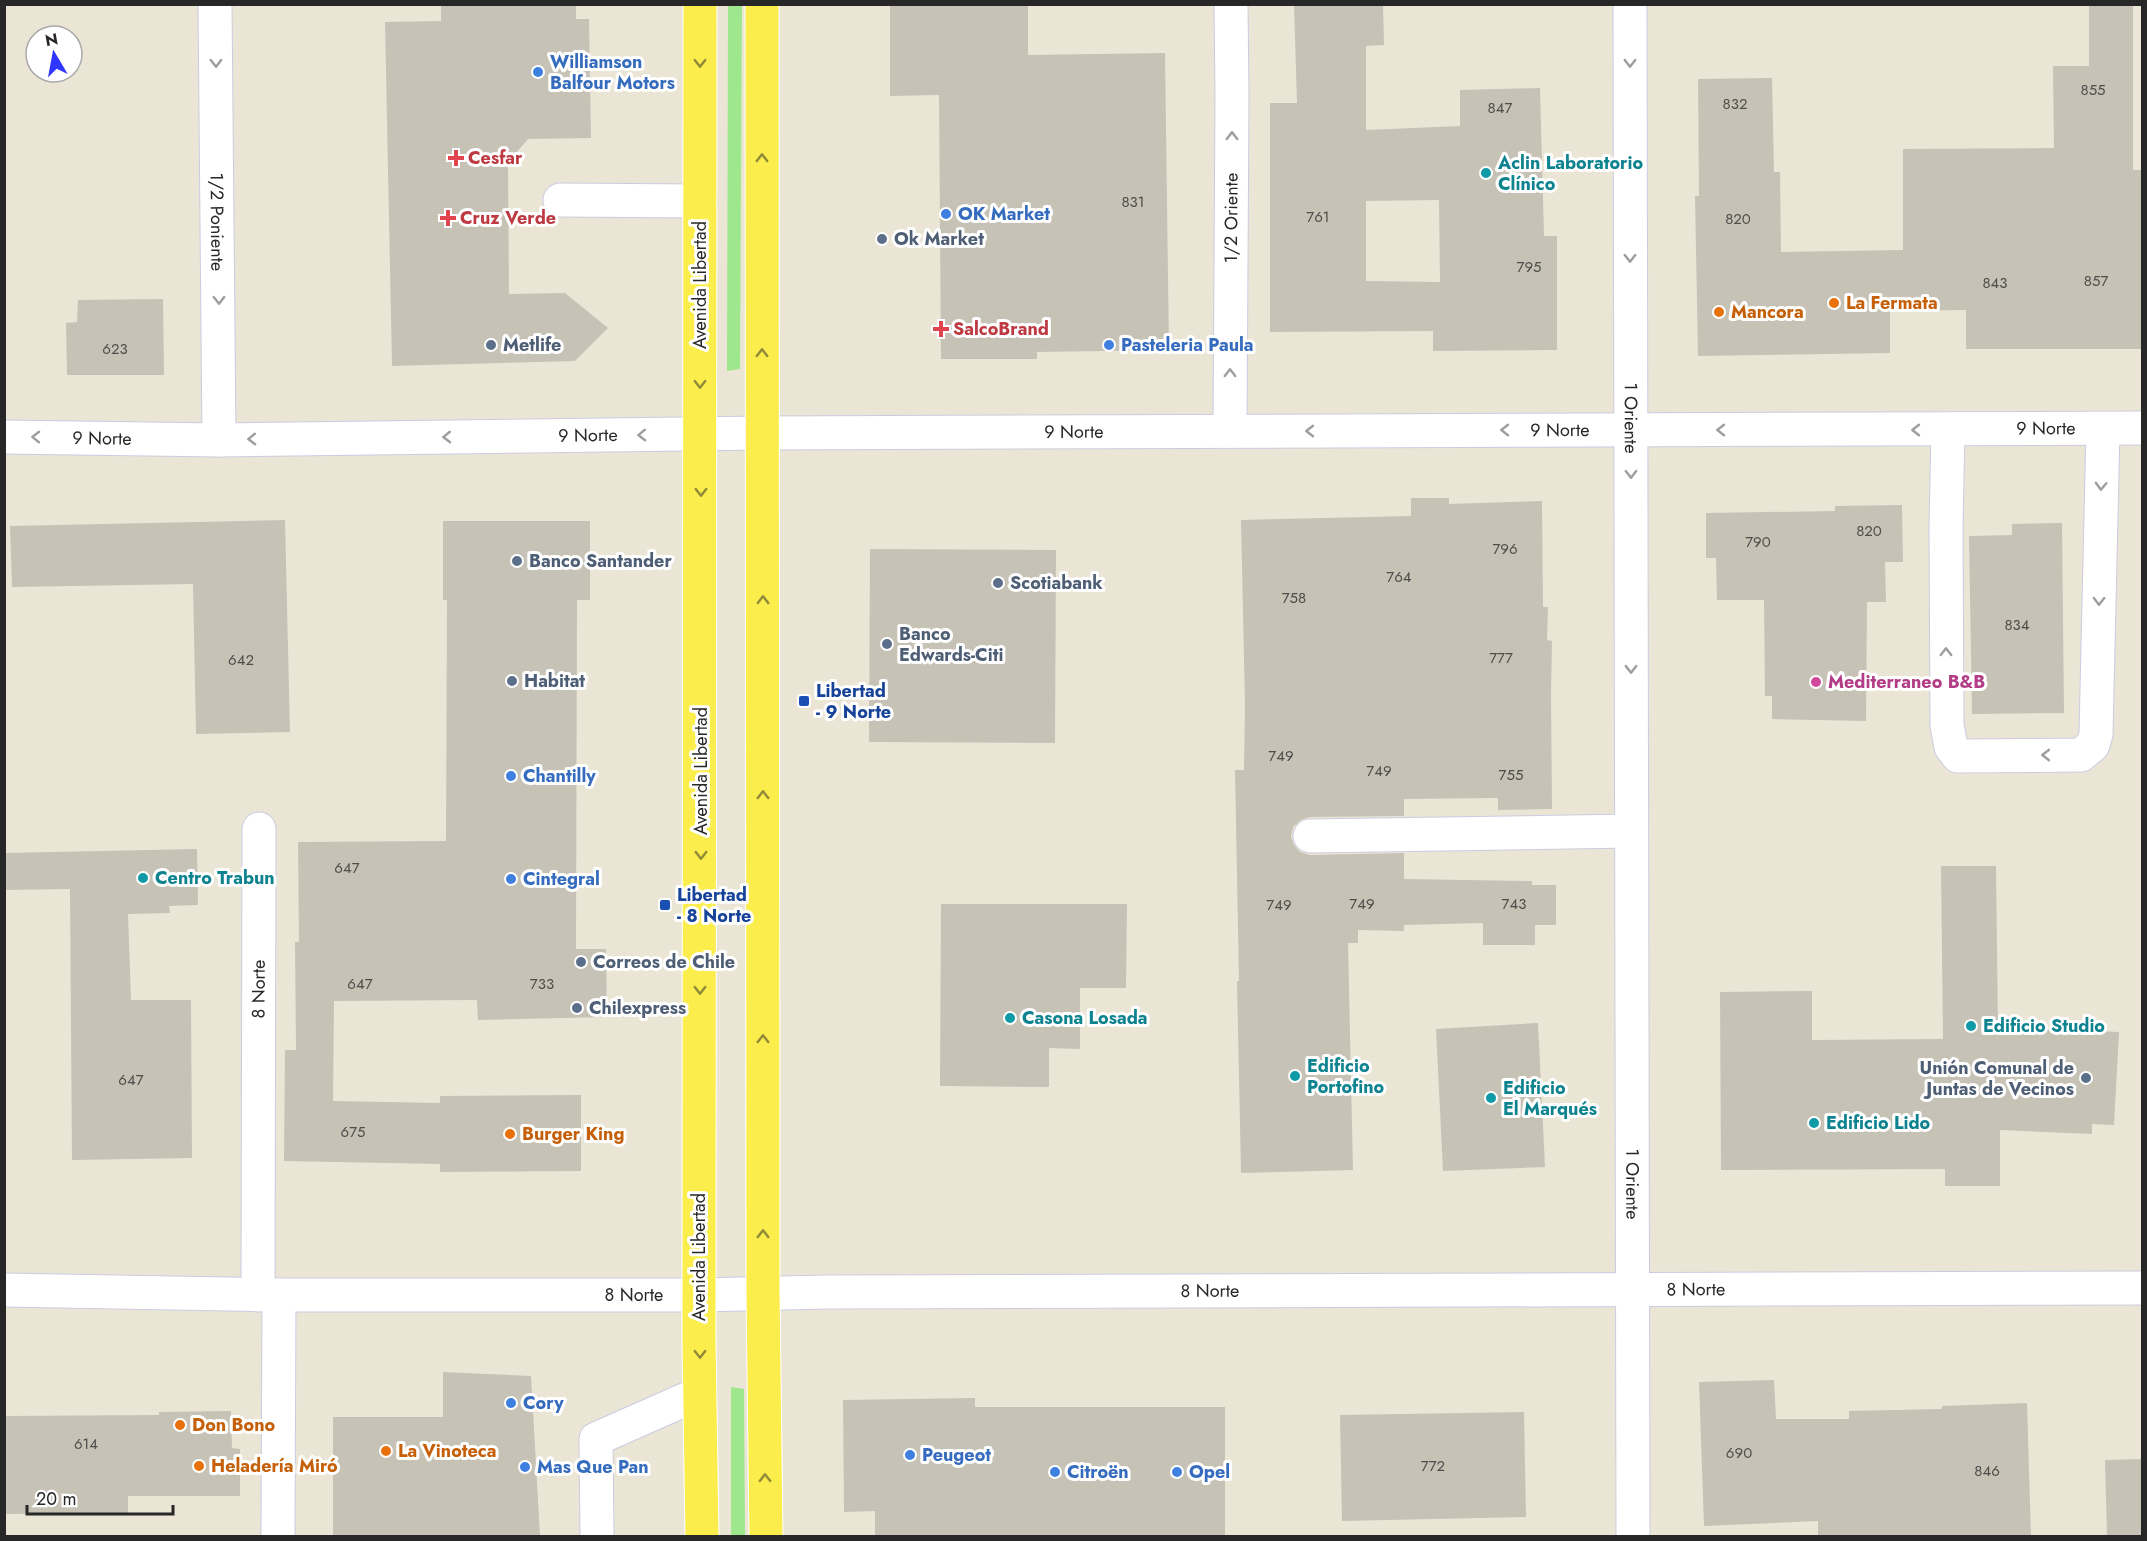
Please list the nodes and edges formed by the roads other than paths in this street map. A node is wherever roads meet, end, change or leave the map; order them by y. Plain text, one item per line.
1 (215, 4) edge
2 (700, 4) edge
3 (762, 4) edge
4 (1231, 4) edge
5 (1630, 4) edge
6 (560, 200) dead end
7 (700, 201) junction
8 (2142, 428) edge
9 (2103, 429) junction
10 (1630, 430) junction
11 (1948, 430) junction
12 (1230, 431) junction
13 (763, 433) junction
14 (700, 434) junction
15 (4, 436) edge
16 (219, 440) junction
17 (259, 829) dead end
18 (1631, 831) junction
19 (1310, 836) dead end
20 (2142, 1288) edge
21 (4, 1290) edge
22 (1632, 1290) junction
23 (763, 1293) junction
24 (268, 1295) junction
25 (700, 1295) junction
26 (700, 1393) junction
27 (278, 1536) edge
28 (597, 1536) edge
29 (702, 1536) edge
30 (766, 1536) edge
31 (1633, 1536) edge

1 -> 16 street, 1/2 Poniente
2 -> 7 main road, Avenida Libertad
13 -> 3 main road
12 -> 4 street, 1/2 Oriente
5 -> 10 street, 1 Oriente
6 - 7 street
7 -> 14 main road, Avenida Libertad
8 - 9 street, 9 Norte
9 - 11 street, 9 Norte
9 -> 11 street
11 -> 10 street, 9 Norte
10 -> 12 street, 9 Norte
10 -> 18 street, 1 Oriente
12 - 13 street, 9 Norte
13 - 14 street, 9 Norte
23 -> 13 main road
14 -> 16 street, 9 Norte
14 -> 25 main road, Avenida Libertad
16 -> 15 street, 9 Norte
17 - 24 street, 8 Norte
18 - 19 street
18 - 22 street, 1 Oriente
20 - 22 street, 8 Norte
21 - 24 street, 8 Norte
22 - 23 street, 8 Norte
22 - 31 street, 1 Oriente
23 - 25 street, 8 Norte
30 -> 23 main road
24 - 25 street, 8 Norte
24 - 27 street, 8 Norte
25 -> 26 main road, Avenida Libertad
26 - 28 street
26 - 29 main road, Avenida Libertad

